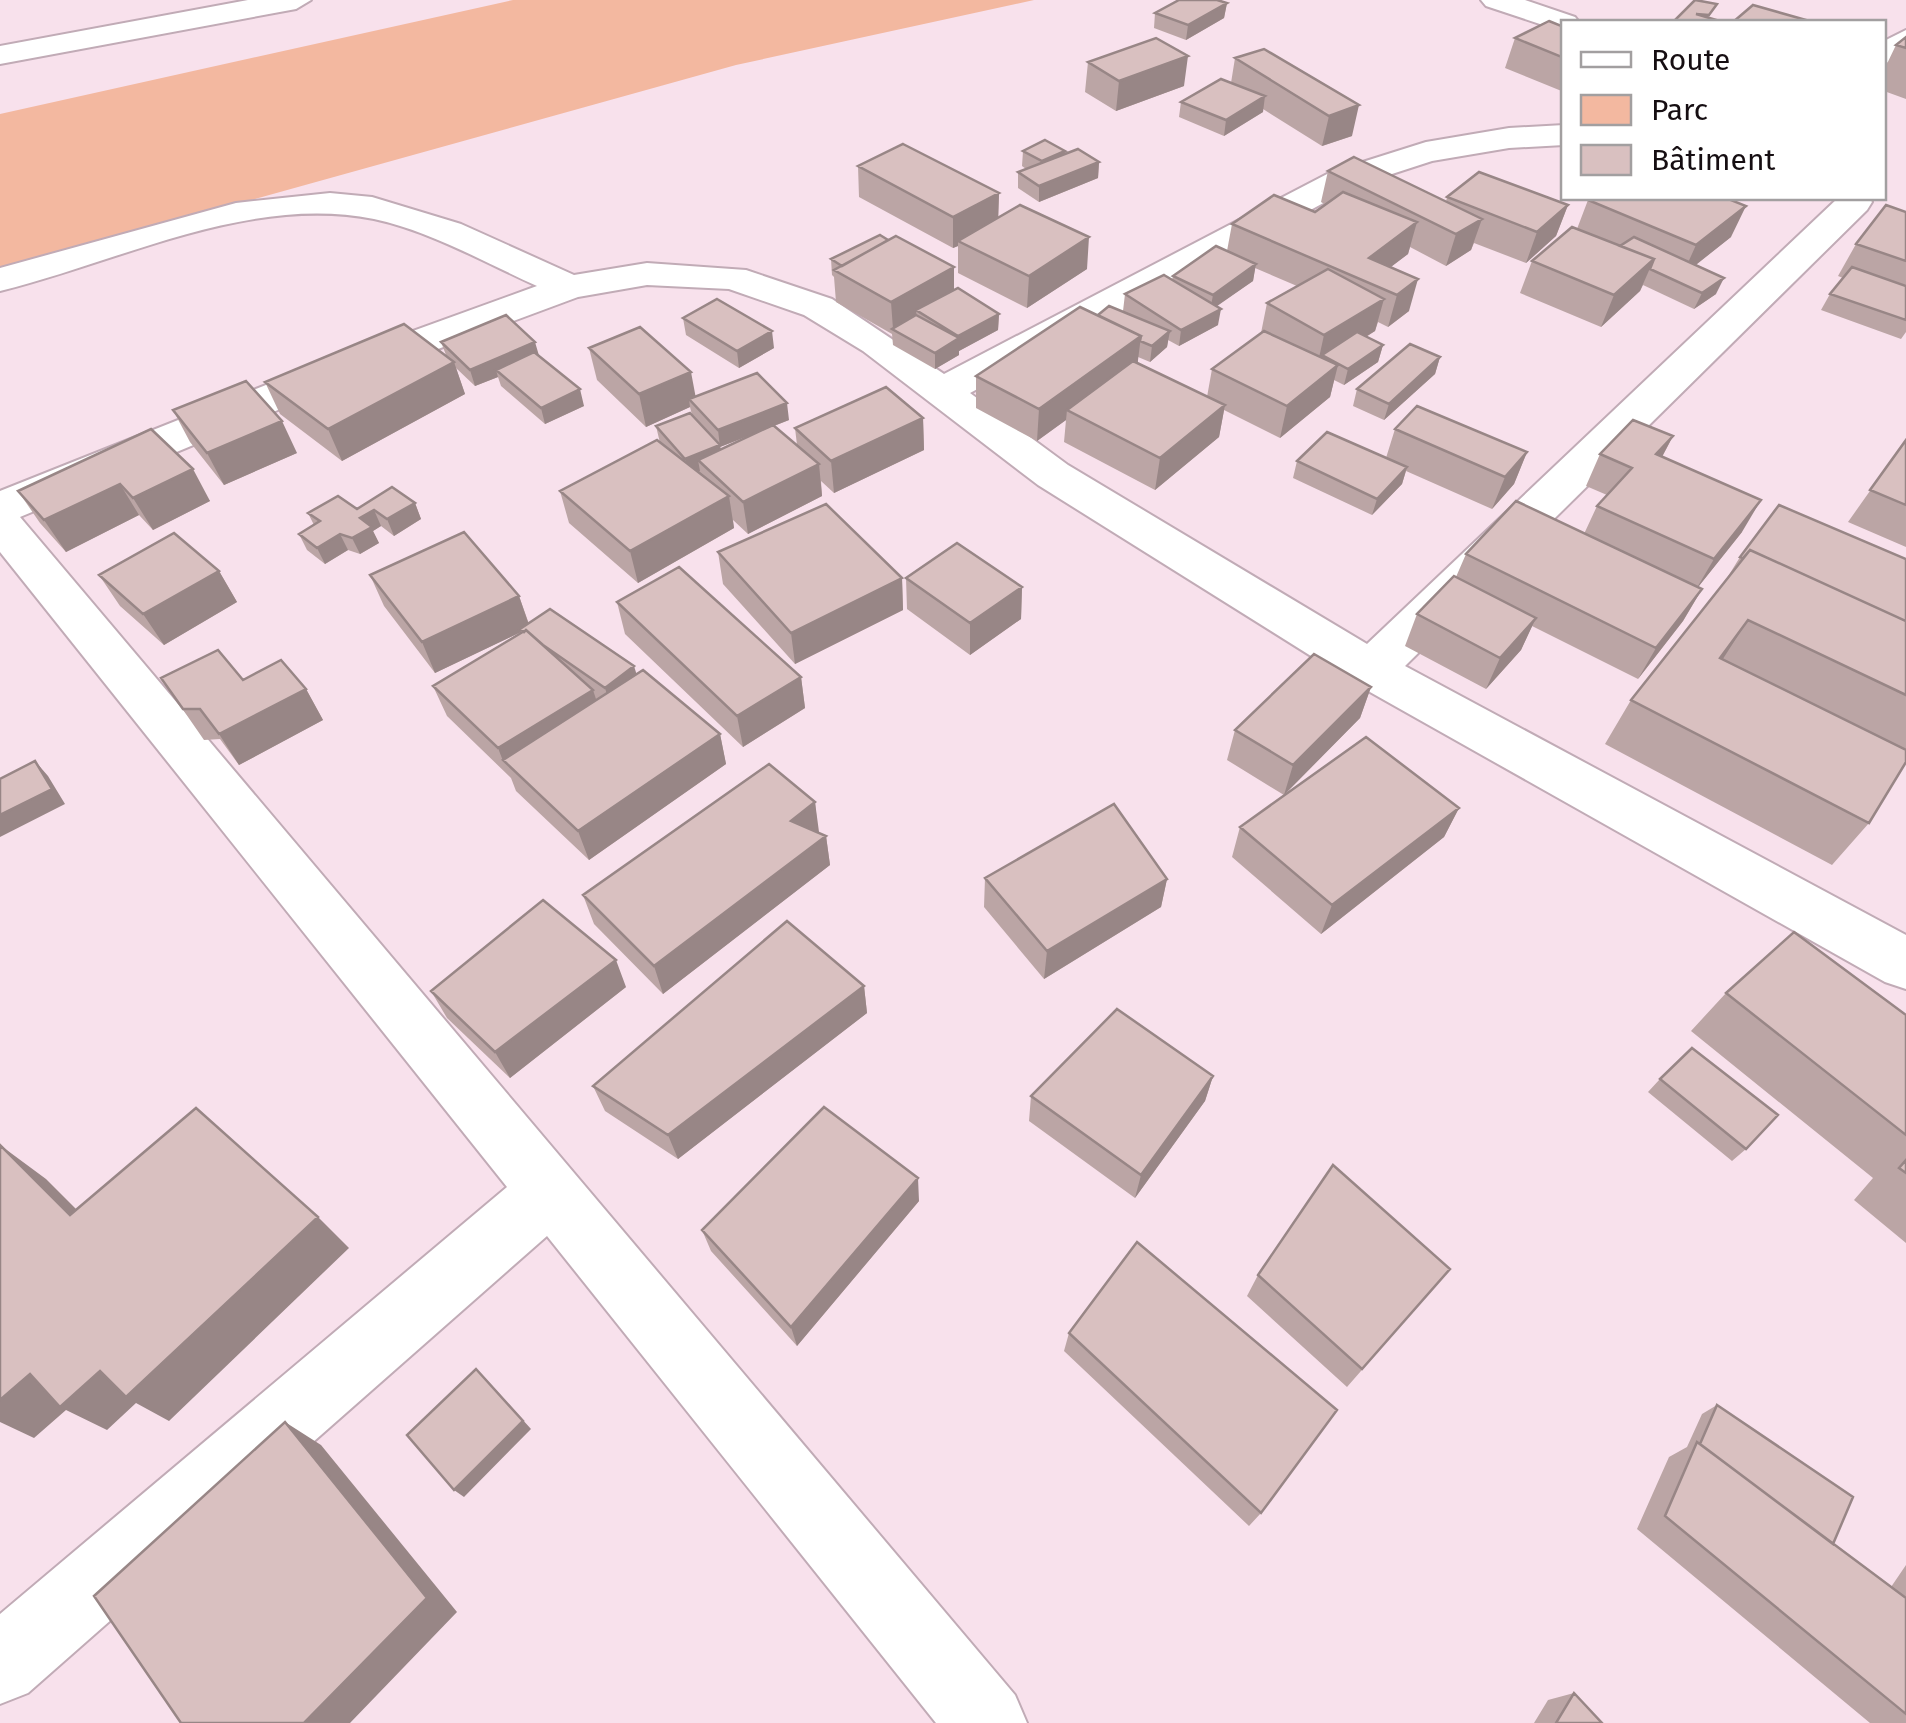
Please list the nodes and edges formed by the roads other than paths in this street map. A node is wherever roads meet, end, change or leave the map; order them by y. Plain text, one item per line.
1 (296, 0) edge
2 (1496, 0) edge
3 (1561, 23) edge
4 (0, 54) edge
5 (1561, 135) edge
6 (1861, 204) edge
7 (0, 280) edge
8 (570, 288) junction
9 (941, 392) junction
10 (0, 508) edge
11 (0, 522) edge
12 (1371, 670) junction
13 (1906, 964) edge
14 (552, 1190) junction
15 (0, 1665) edge
16 (987, 1723) edge

1 - 4 street
2 - 3 street
5 - 9 street
6 - 12 street
7 - 8 street
8 - 9 street
8 - 10 street
9 - 12 street
11 - 14 street
12 - 13 street
14 - 15 street
14 - 16 street

